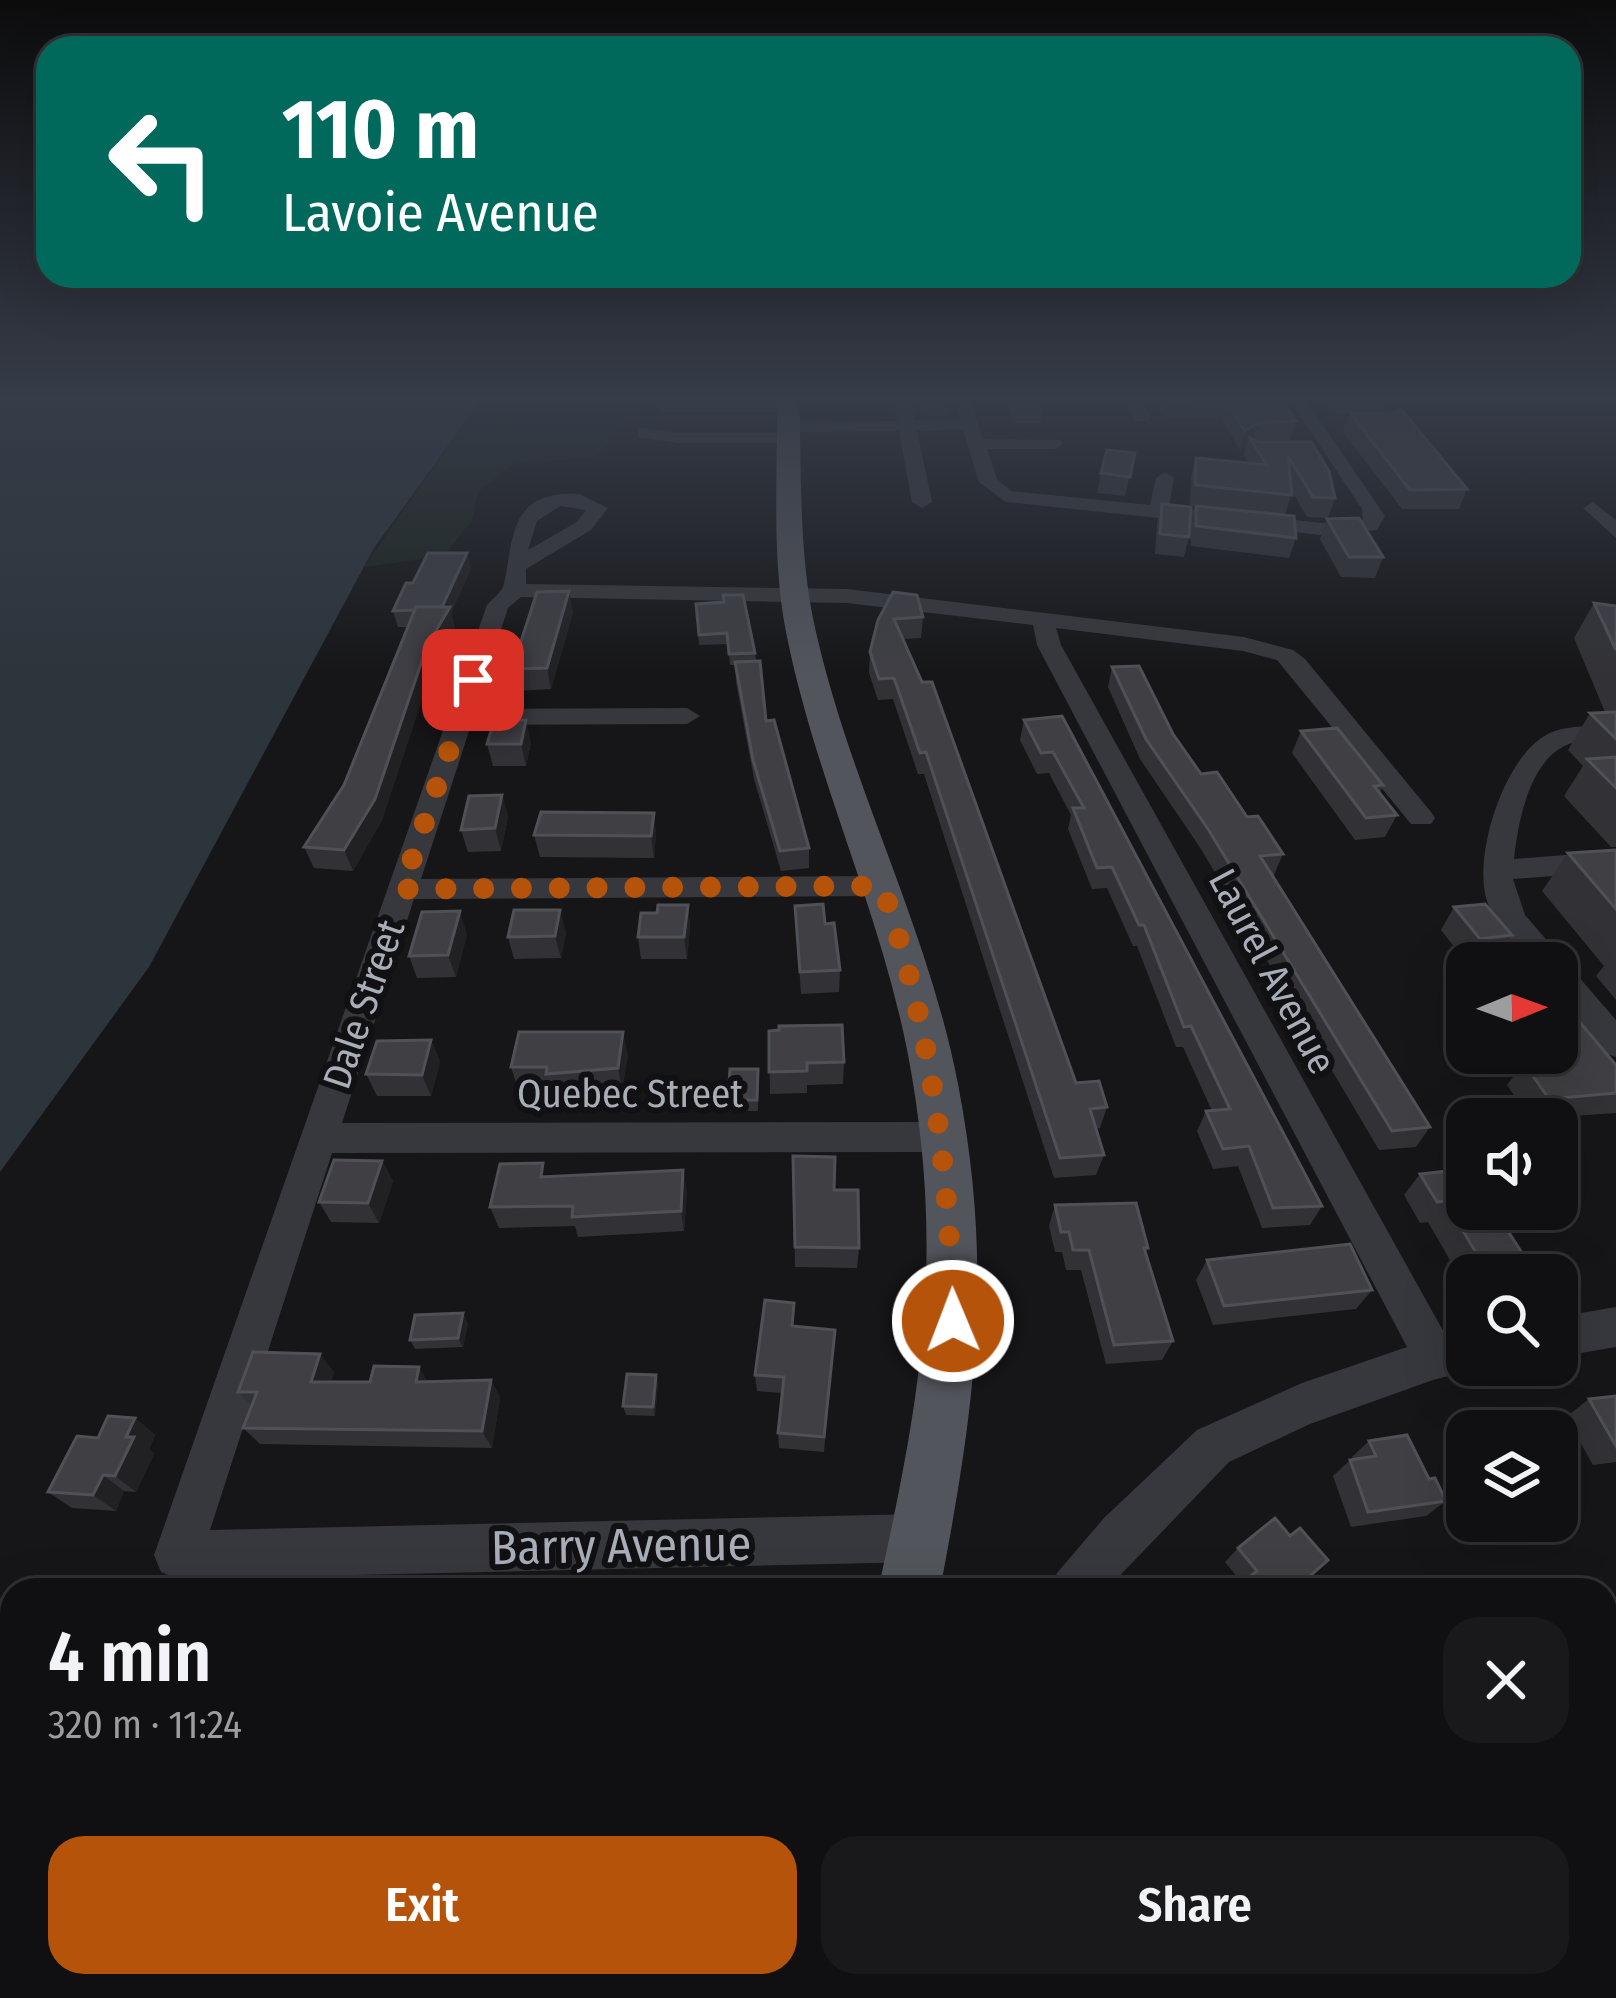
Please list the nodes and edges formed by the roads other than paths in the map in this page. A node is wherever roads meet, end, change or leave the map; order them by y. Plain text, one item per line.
1 (791, 489) edge
2 (920, 489) edge
3 (997, 489) edge
4 (1162, 489) edge
5 (1355, 489) edge
6 (922, 502) dead end
7 (1593, 508) dead end
8 (1157, 513) junction
9 (1616, 532) edge
10 (795, 593) junction
11 (1042, 621) junction
12 (687, 716) dead end
13 (460, 717) junction
14 (1616, 734) edge
15 (1421, 818) dead end
16 (1616, 861) edge
17 (1500, 870) junction
18 (882, 886) junction
19 (402, 889) junction
20 (1531, 942) edge
21 (1578, 998) edge
22 (1616, 1044) edge
23 (318, 1138) junction
24 (942, 1138) junction
25 (1616, 1327) edge
26 (1578, 1333) edge
27 (1446, 1347) edge
28 (1446, 1358) edge
29 (920, 1538) junction
30 (178, 1555) joint
31 (912, 1578) edge
32 (1084, 1578) edge

1 - 10 main road
2 - 6 street
3 - 8 street
4 - 8 street
5 - 8 street
7 - 9 street
10 - 11 street, Dale Street
10 - 13 street, Dale Street
10 - 18 main road
11 - 15 street, Dale Street
11 - 27 street, Laurel Avenue
12 - 13 street
13 - 19 street, Dale Street
14 - 17 street
16 - 17 street
17 - 20 street
18 - 19 street
18 - 24 main road
19 - 23 street, Dale Street
21 - 22 street
23 - 24 street, Quebec Street
23 - 30 street, Dale Street
24 - 29 main road
25 - 26 street
28 - 32 street
29 - 30 street, Barry Avenue
29 - 31 main road

